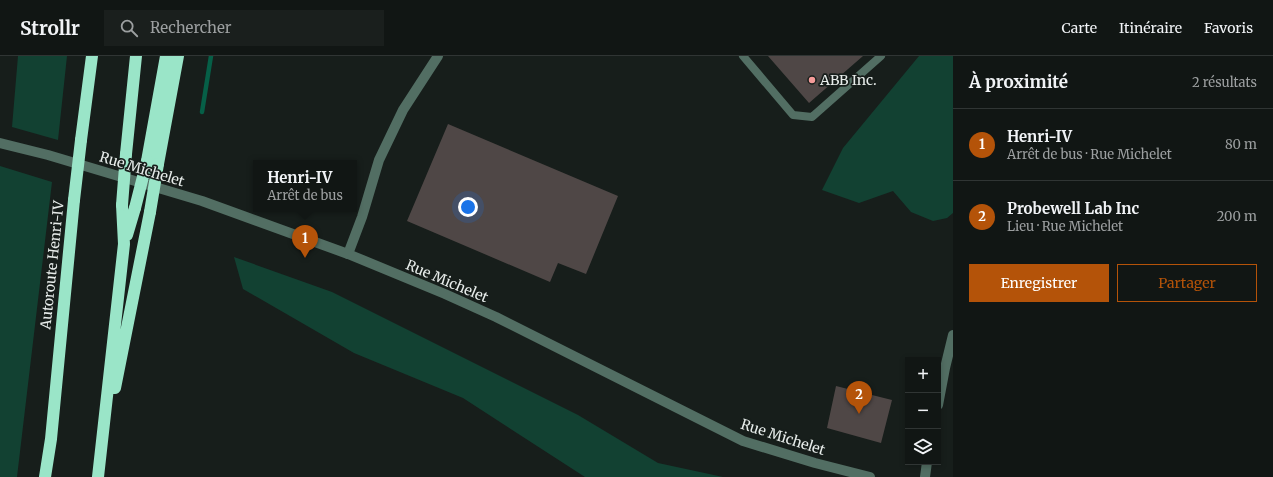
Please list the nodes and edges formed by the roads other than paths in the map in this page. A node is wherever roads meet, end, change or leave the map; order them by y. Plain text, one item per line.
1 (92, 56) edge
2 (136, 56) edge
3 (166, 56) edge
4 (178, 56) edge
5 (438, 56) edge
6 (743, 56) edge
7 (881, 56) edge
8 (0, 143) edge
9 (152, 163) junction
10 (124, 244) junction
11 (348, 254) junction
12 (953, 336) edge
13 (940, 393) edge
14 (927, 465) edge
15 (99, 471) edge
16 (46, 477) edge
17 (870, 477) edge
18 (925, 477) edge

1 - 16 highway, Autoroute Henri-IV, bridge
2 - 10 highway, bridge
3 - 9 highway
4 - 9 highway
5 - 11 street
6 - 7 lane
8 - 11 street, Rue Michelet
9 - 10 highway, bridge
9 - 15 highway, bridge
10 - 15 highway
11 - 17 street, Rue Michelet
12 - 13 street
14 - 18 street

